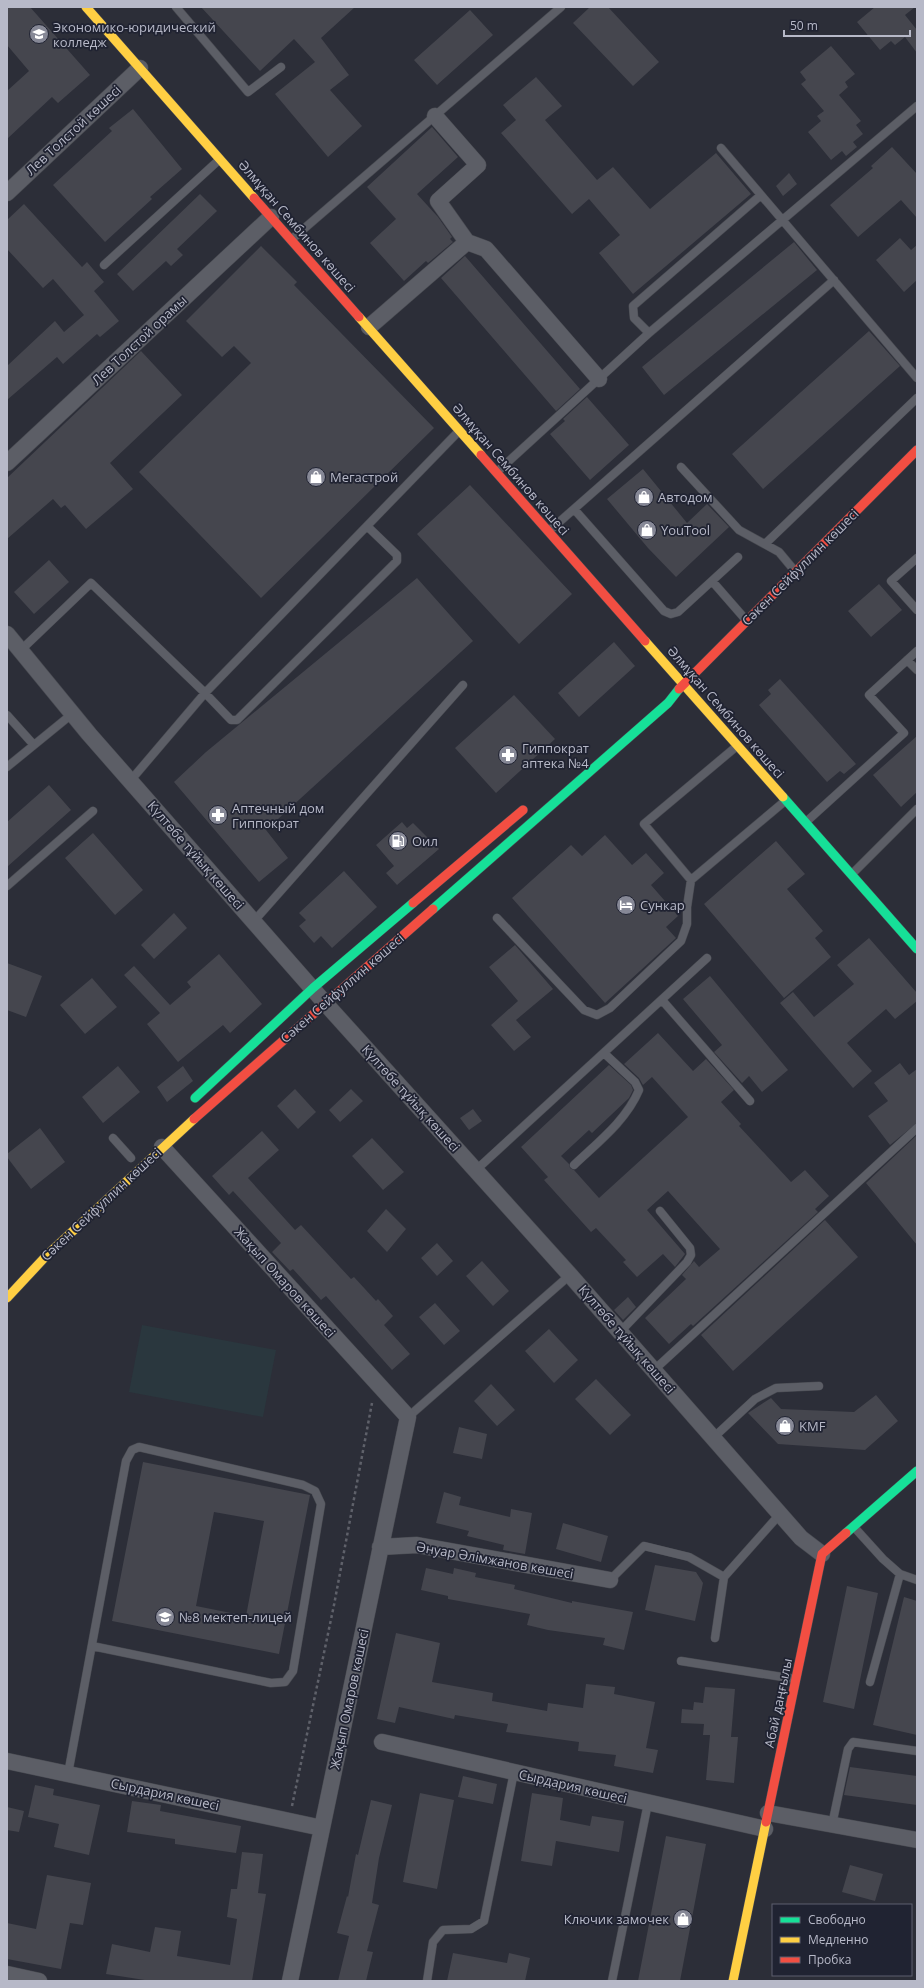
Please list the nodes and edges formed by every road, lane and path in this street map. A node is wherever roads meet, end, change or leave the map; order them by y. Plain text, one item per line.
1 (86, 7) edge
2 (176, 7) edge
3 (561, 7) edge
4 (281, 67) dead end
5 (140, 68) junction
6 (917, 106) edge
7 (435, 116) junction
8 (721, 148) dead end
9 (220, 159) junction
10 (7, 193) edge
11 (761, 195) junction
12 (271, 217) junction
13 (782, 220) junction
14 (292, 240) junction
15 (467, 242) junction
16 (104, 265) dead end
17 (834, 280) junction
18 (368, 327) junction
19 (649, 334) junction
20 (917, 378) edge
21 (599, 379) junction
22 (917, 398) edge
23 (460, 430) junction
24 (917, 450) edge
25 (7, 463) edge
26 (681, 467) dead end
27 (497, 472) junction
28 (574, 509) junction
29 (367, 526) junction
30 (549, 531) junction
31 (765, 544) junction
32 (738, 557) dead end
33 (917, 558) edge
34 (796, 572) junction
35 (712, 581) junction
36 (917, 610) edge
37 (746, 621) junction
38 (7, 634) edge
39 (21, 650) junction
40 (917, 651) edge
41 (907, 660) junction
42 (917, 670) edge
43 (683, 684) junction
44 (463, 685) dead end
45 (205, 694) junction
46 (662, 695) dead end
47 (72, 714) junction
48 (7, 715) edge
49 (33, 744) junction
50 (738, 746) junction
51 (7, 767) edge
52 (131, 780) junction
53 (786, 800) junction
54 (529, 805) dead end
55 (917, 809) edge
56 (93, 811) dead end
57 (805, 822) junction
58 (851, 874) junction
59 (691, 880) junction
60 (7, 886) edge
61 (496, 918) dead end
62 (254, 921) junction
63 (917, 949) edge
64 (707, 958) dead end
65 (313, 988) junction
66 (662, 1000) junction
67 (325, 1003) junction
68 (604, 1052) junction
69 (750, 1101) dead end
70 (188, 1105) dead end
71 (917, 1128) edge
72 (113, 1138) dead end
73 (162, 1147) junction
74 (131, 1158) dead end
75 (574, 1166) dead end
76 (476, 1170) junction
77 (660, 1211) dead end
78 (570, 1274) junction
79 (7, 1298) edge
80 (620, 1332) junction
81 (654, 1370) junction
82 (376, 1382) junction
83 (819, 1386) dead end
84 (408, 1417) junction
85 (713, 1438) junction
86 (917, 1471) edge
87 (780, 1514) junction
88 (854, 1526) junction
89 (380, 1547) junction
90 (822, 1554) junction
91 (900, 1574) junction
92 (724, 1577) junction
93 (610, 1580) joint
94 (917, 1580) edge
95 (715, 1638) dead end
96 (92, 1646) junction
97 (681, 1661) dead end
98 (796, 1680) junction
99 (870, 1682) dead end
100 (382, 1742) dead end
101 (917, 1752) edge
102 (7, 1761) edge
103 (514, 1772) junction
104 (68, 1774) junction
105 (648, 1803) junction
106 (768, 1813) junction
107 (289, 1820) junction
108 (832, 1825) junction
109 (322, 1828) junction
110 (765, 1830) junction
111 (917, 1840) edge
112 (7, 1974) edge
113 (40, 1981) edge
114 (290, 1981) edge
115 (427, 1981) edge
116 (612, 1981) edge
117 (733, 1981) edge

1 - 5 street, Әлмұқан Сембинов көшесі
2 - 4 lane
3 - 7 lane
5 - 9 street, Әлмұқан Сембинов көшесі
5 - 10 street, Лев Толстой көшесі
6 - 13 lane
7 - 14 lane
7 - 15 street
8 - 11 lane
9 - 12 street, Әлмұқан Сембинов көшесі
9 - 16 lane
11 - 13 lane
11 - 19 lane
12 - 14 street, Әлмұқан Сембинов көшесі
12 - 25 street, Лев Толстой орамы
13 - 17 lane
13 - 19 lane
14 - 18 street, Әлмұқан Сембинов көшесі
15 - 18 street
15 - 21 street
17 - 20 lane
17 - 28 lane
18 - 23 street, Әлмұқан Сембинов көшесі
19 - 21 lane
21 - 27 lane
22 - 31 lane
23 - 27 street, Әлмұқан Сембинов көшесі
23 - 29 lane
24 - 34 street, Сәкен Сейфуллин көшесі
26 - 31 lane
27 - 30 street, Әлмұқан Сембинов көшесі
28 - 30 lane
28 - 35 lane
29 - 45 lane
29 - 45 lane
30 - 43 street, Әлмұқан Сембинов көшесі
31 - 34 lane
32 - 35 lane
33 - 36 lane
34 - 37 street, Сәкен Сейфуллин көшесі
35 - 37 lane
37 - 43 street, Сәкен Сейфуллин көшесі
38 - 39 street, Күлтөбе тұйық көшесі
39 - 45 lane
39 - 47 street, Күлтөбе тұйық көшесі
40 - 41 lane
41 - 42 lane
41 - 57 lane
43 - 46 street, Сәкен Сейфуллин көшесі
43 - 50 street, Әлмұқан Сембинов көшесі
43 - 67 street, Сәкен Сейфуллин көшесі
44 - 62 lane
45 - 52 lane
47 - 49 lane
47 - 52 street, Күлтөбе тұйық көшесі
48 - 49 lane
49 - 51 lane
50 - 53 street, Әлмұқан Сембинов көшесі
50 - 59 lane
52 - 62 street, Күлтөбе тұйық көшесі
53 - 57 street, Әлмұқан Сембинов көшесі
53 - 59 lane
54 - 65 street, Сәкен Сейфуллин көшесі
55 - 58 lane
56 - 60 lane
57 - 58 street, Әлмұқан Сембинов көшесі
58 - 63 street, Әлмұқан Сембинов көшесі
59 - 61 lane
62 - 65 street, Күлтөбе тұйық көшесі
64 - 66 lane
65 - 67 street, Күлтөбе тұйық көшесі
65 - 70 street, Сәкен Сейфуллин көшесі
66 - 68 lane
66 - 69 lane
67 - 73 street, Сәкен Сейфуллин көшесі
67 - 76 street, Күлтөбе тұйық көшесі
68 - 75 lane
68 - 76 lane
71 - 81 lane
72 - 74 lane
73 - 79 street, Сәкен Сейфуллин көшесі
73 - 82 street, Жақып Омаров көшесі
76 - 78 street, Күлтөбе тұйық көшесі
77 - 80 lane
78 - 80 street, Күлтөбе тұйық көшесі
78 - 84 lane
80 - 81 street, Күлтөбе тұйық көшесі
81 - 85 street, Күлтөбе тұйық көшесі
82 - 84 street, Жақып Омаров көшесі
82 - 107 path
83 - 85 lane
84 - 89 street, Жақып Омаров көшесі
85 - 87 street, Күлтөбе тұйық көшесі
86 - 88 street
87 - 90 street, Күлтөбе тұйық көшесі
87 - 92 lane
88 - 90 street
88 - 91 lane
89 - 93 street, Әнуар Әлімжанов көшесі
89 - 109 street, Жақып Омаров көшесі
90 - 98 street, Абай даңғылы
91 - 94 lane
91 - 99 lane
92 - 93 lane
92 - 95 lane
96 - 96 lane
96 - 104 lane
97 - 98 lane
98 - 106 street, Абай даңғылы
100 - 103 street, Сырдария көшесі
101 - 108 lane
102 - 104 street, Сырдария көшесі
103 - 105 street, Сырдария көшесі
103 - 115 lane
104 - 107 street, Сырдария көшесі
105 - 110 street, Сырдария көшесі
105 - 116 lane
106 - 108 street
106 - 110 street, Абай даңғылы
107 - 109 street, Сырдария көшесі
108 - 111 street
109 - 114 street, Жақып Омаров көшесі
110 - 117 street, Абай даңғылы
112 - 113 street

